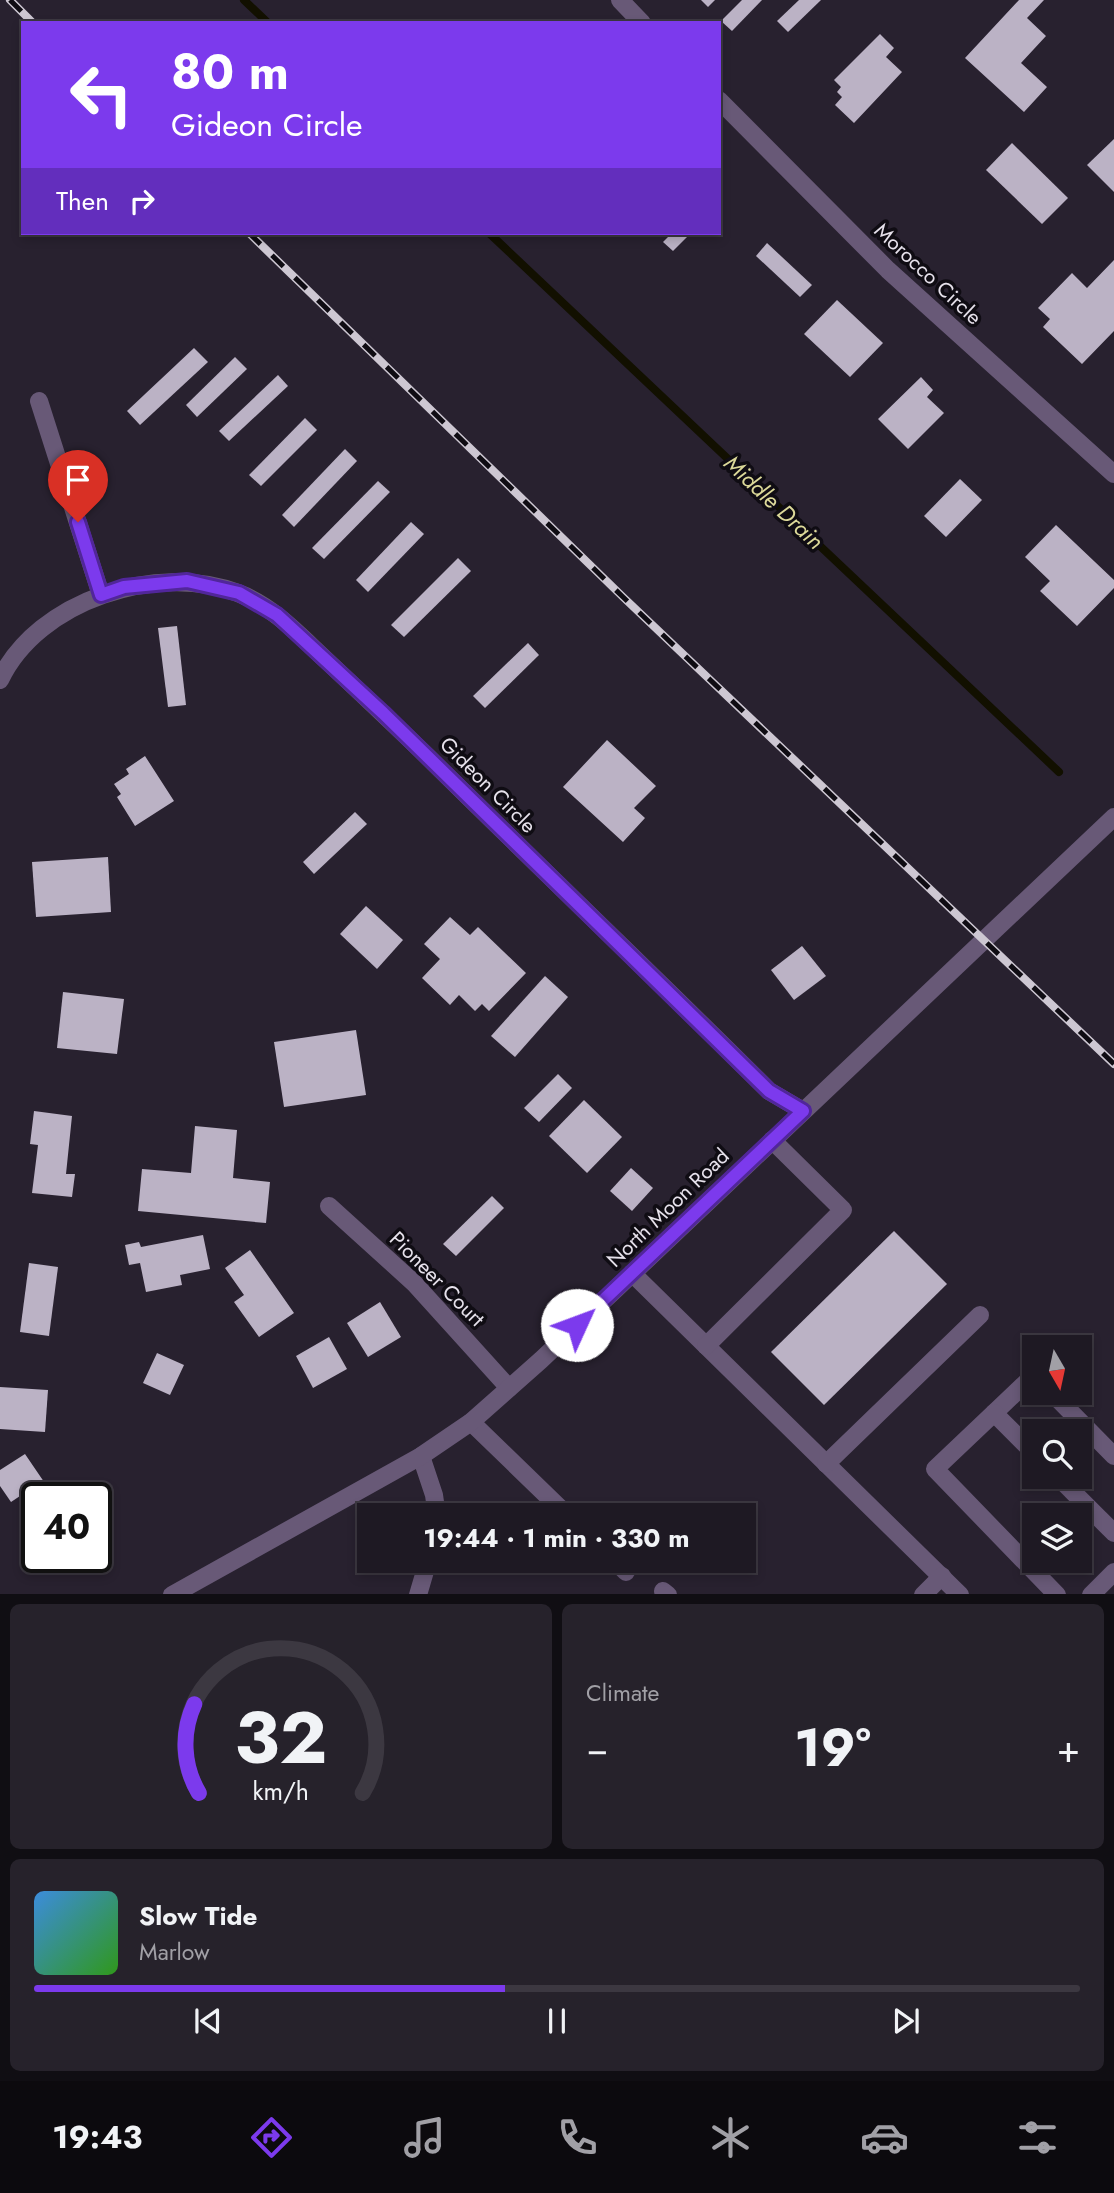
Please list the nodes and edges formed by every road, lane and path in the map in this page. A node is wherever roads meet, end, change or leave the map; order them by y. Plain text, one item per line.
1 (620, 0) edge
2 (640, 21) edge
3 (721, 102) edge
4 (39, 401) dead end
5 (1114, 474) edge
6 (101, 595) junction
7 (0, 680) edge
8 (1114, 817) edge
9 (803, 1111) junction
10 (772, 1140) junction
11 (329, 1206) dead end
12 (632, 1273) junction
13 (980, 1315) dead end
14 (706, 1346) junction
15 (1022, 1386) edge
16 (509, 1388) junction
17 (1064, 1405) edge
18 (994, 1413) junction
19 (471, 1422) junction
20 (1022, 1441) edge
21 (421, 1456) junction
22 (1114, 1456) edge
23 (825, 1464) junction
24 (1070, 1489) edge
25 (436, 1503) edge
26 (555, 1503) edge
27 (1114, 1533) edge
28 (1114, 1572) edge
29 (424, 1573) edge
30 (942, 1576) junction
31 (172, 1594) edge
32 (418, 1594) edge
33 (923, 1594) edge
34 (960, 1594) edge
35 (1056, 1594) edge
36 (1091, 1594) edge

1 - 2 street
3 - 5 street, Morocco Circle
4 - 6 street
6 - 7 street, Gideon Circle
6 - 9 street, Gideon Circle
8 - 9 street, North Moon Road
9 - 10 street, North Moon Road
10 - 12 street, North Moon Road
10 - 14 street
11 - 16 street, Pioneer Court
12 - 14 street
12 - 16 street, North Moon Road
13 - 23 street
14 - 23 street
15 - 18 street
16 - 19 street, North Moon Road
17 - 22 street
18 - 20 street
18 - 35 street
19 - 21 street, North Moon Road
19 - 26 street
21 - 25 street
21 - 31 street, North Moon Road
23 - 30 street
24 - 27 street
28 - 36 street
29 - 32 street
30 - 33 street
30 - 34 street

